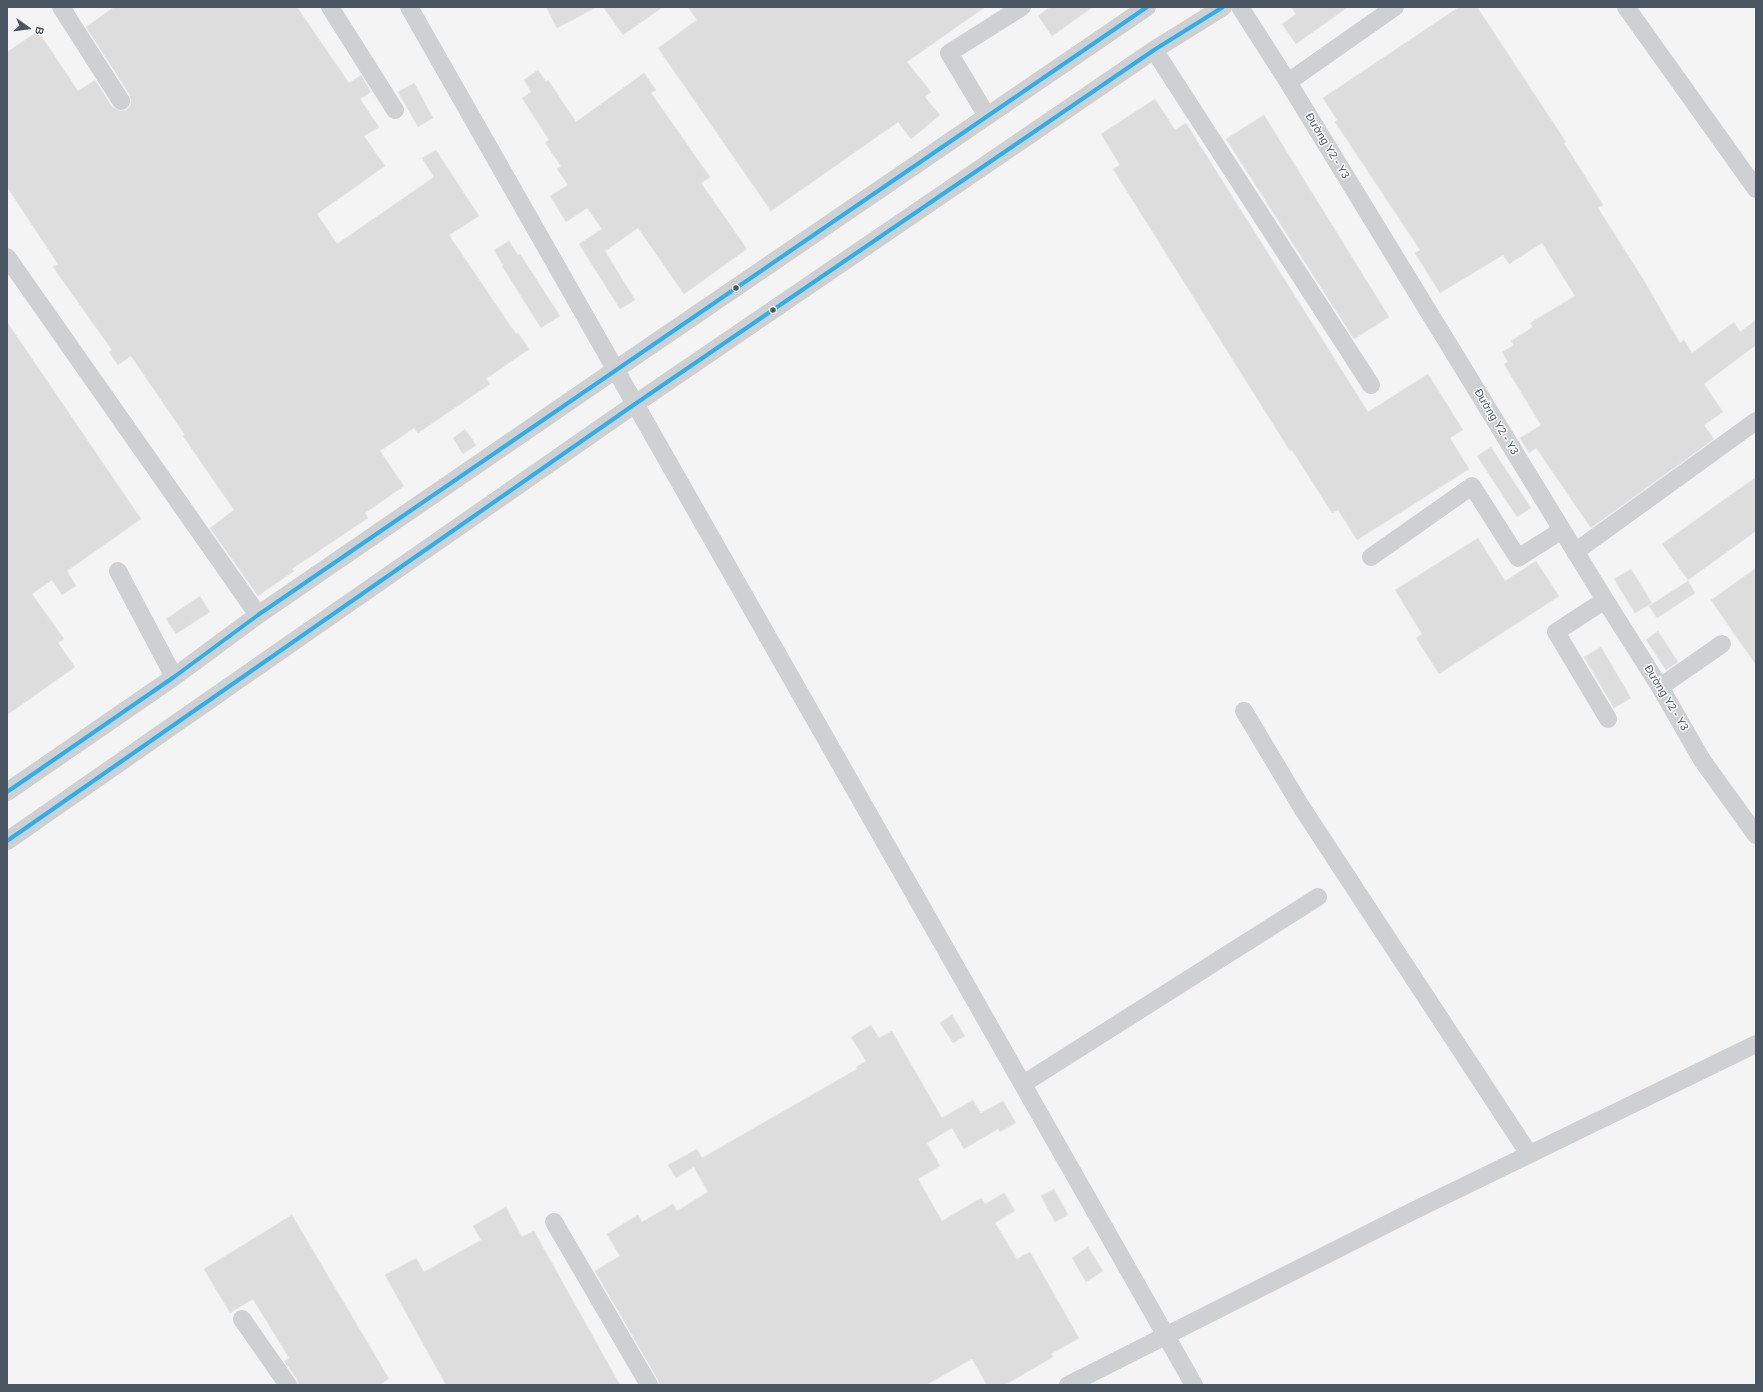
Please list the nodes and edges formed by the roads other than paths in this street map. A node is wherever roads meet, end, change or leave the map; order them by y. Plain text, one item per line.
1 (61, 7) edge
2 (330, 7) edge
3 (409, 7) edge
4 (1022, 7) edge
5 (1147, 7) edge
6 (1223, 7) edge
7 (1240, 7) edge
8 (1395, 7) edge
9 (1626, 7) edge
10 (1154, 50) junction
11 (1288, 82) junction
12 (121, 101) dead end
13 (395, 110) dead end
14 (987, 116) junction
15 (1756, 190) edge
16 (7, 257) edge
17 (615, 370) junction
18 (1371, 385) dead end
19 (635, 404) junction
20 (1756, 422) edge
21 (1562, 530) junction
22 (1575, 552) junction
23 (1371, 557) dead end
24 (118, 571) dead end
25 (1605, 600) junction
26 (258, 616) junction
27 (1722, 644) dead end
28 (174, 677) junction
29 (1660, 687) junction
30 (1244, 711) dead end
31 (1608, 719) dead end
32 (8, 789) edge
33 (1756, 835) edge
34 (7, 841) edge
35 (1318, 897) dead end
36 (1756, 1044) edge
37 (1023, 1084) junction
38 (1529, 1154) junction
39 (554, 1222) dead end
40 (242, 1319) dead end
41 (1166, 1336) junction
42 (288, 1385) edge
43 (648, 1385) edge
44 (1068, 1385) edge
45 (1194, 1385) edge

1 - 12 street
2 - 13 street
3 - 17 street
4 - 14 street
5 - 14 street
6 - 10 street
7 - 11 street, Đường Y2 - Y3
8 - 11 street
9 - 15 street
10 - 18 street
10 - 19 street
11 - 21 street, Đường Y2 - Y3
14 - 17 street
16 - 26 street
17 - 19 street
17 - 26 street
19 - 34 street
19 - 37 street
20 - 22 street
21 - 22 street, Đường Y2 - Y3
21 - 23 street
22 - 25 street, Đường Y2 - Y3
24 - 28 street
25 - 29 street, Đường Y2 - Y3
25 - 31 street
26 - 28 street
27 - 29 street
28 - 32 street
29 - 33 street, Đường Y2 - Y3
30 - 38 street
35 - 37 street
36 - 38 street
37 - 41 street
38 - 41 street
39 - 43 street
40 - 42 street
41 - 44 street
41 - 45 street

